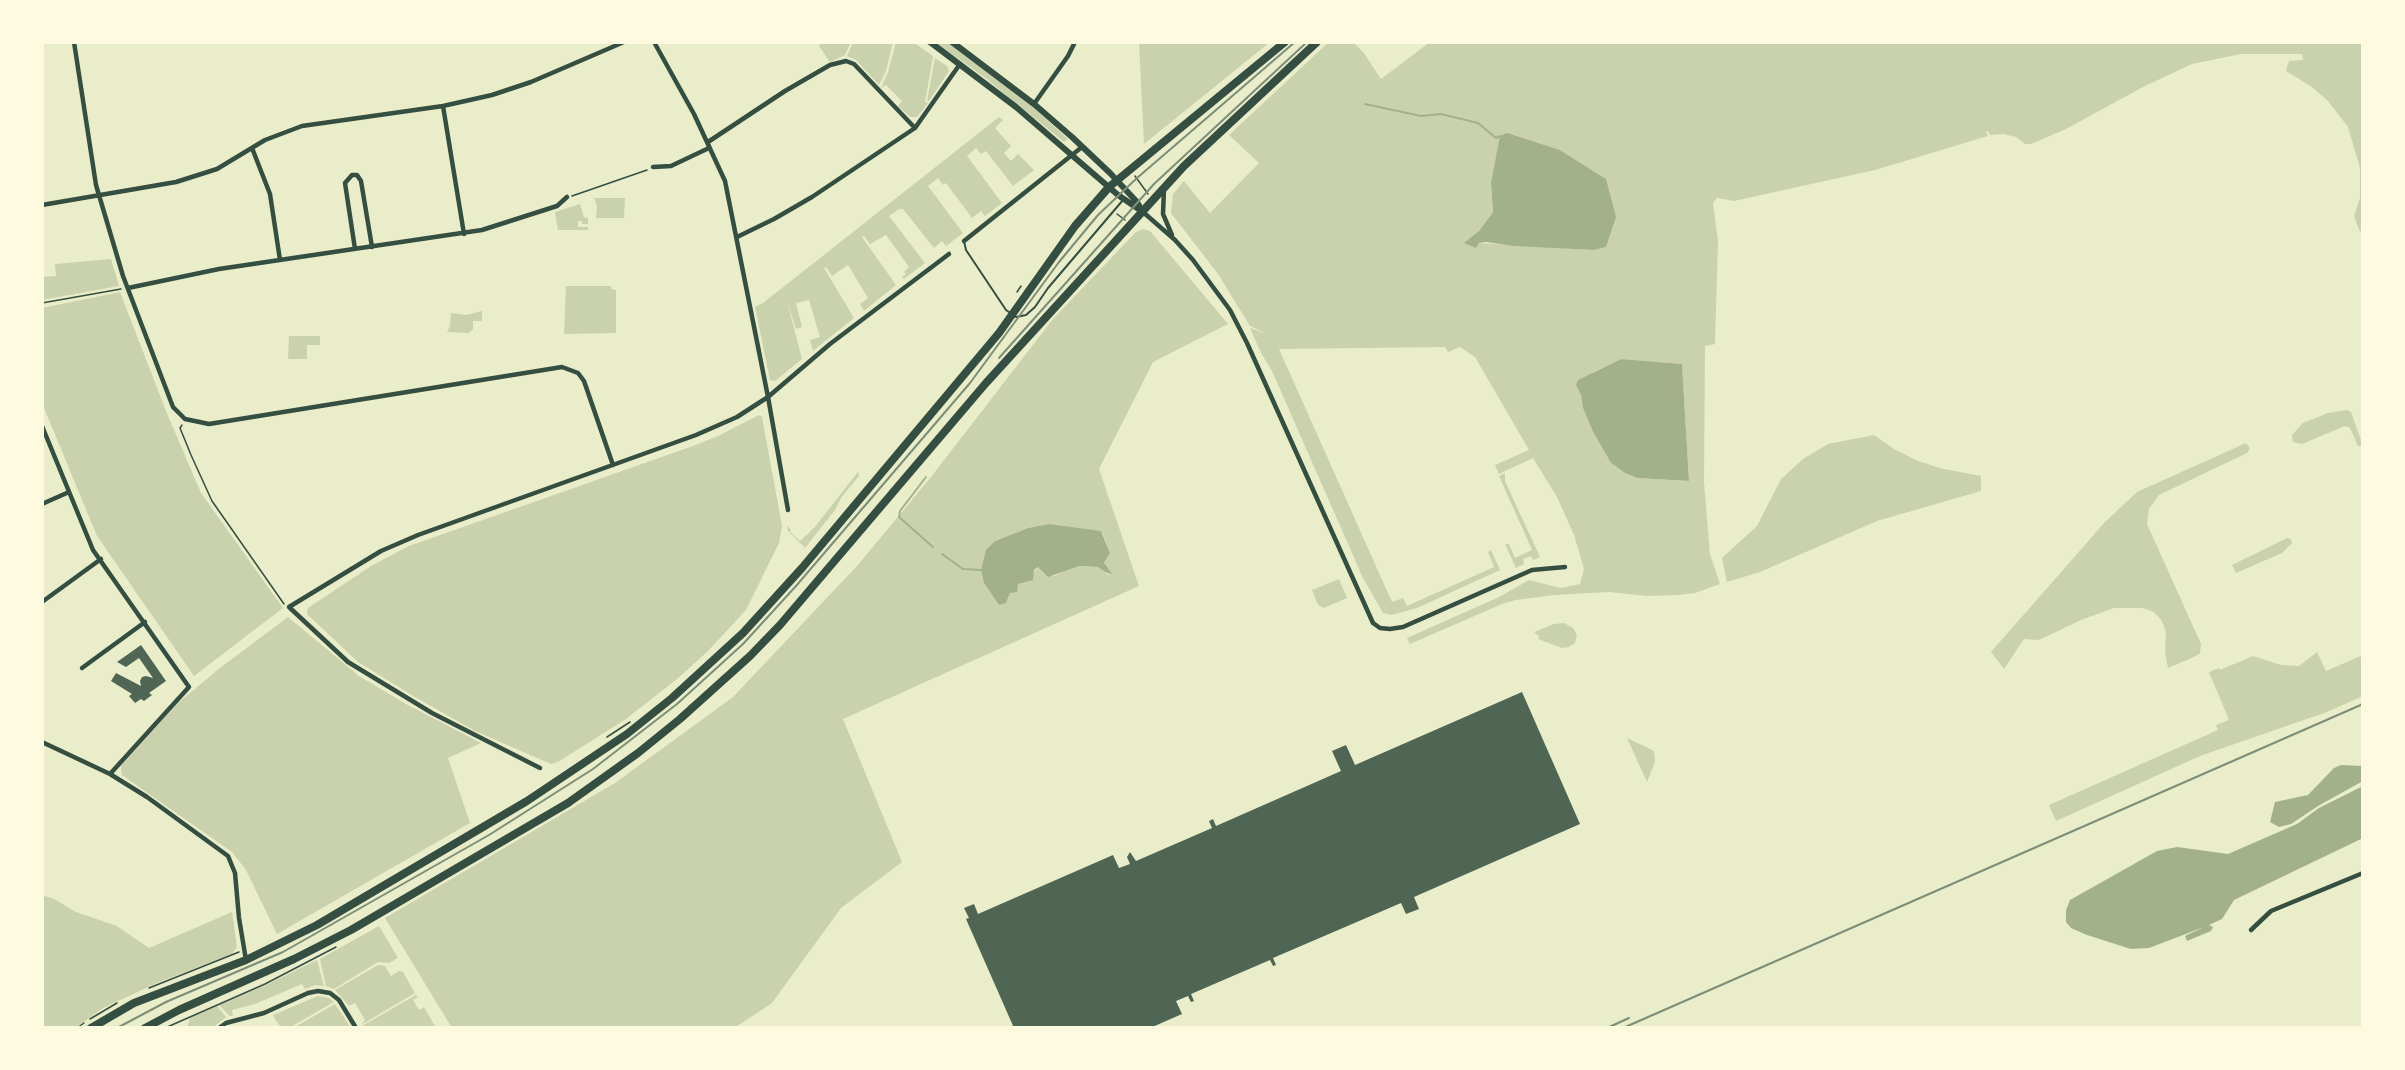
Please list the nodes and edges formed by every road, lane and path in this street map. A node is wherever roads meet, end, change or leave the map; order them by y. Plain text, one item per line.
1 (74, 42) edge
2 (624, 42) edge
3 (654, 42) edge
4 (930, 42) edge
5 (952, 42) edge
6 (1075, 42) edge
7 (1285, 42) edge
8 (1317, 42) edge
9 (960, 64) junction
10 (1034, 104) junction
11 (443, 106) junction
12 (915, 128) junction
13 (708, 145) junction
14 (1082, 147) junction
15 (252, 148) junction
16 (1073, 154) junction
17 (653, 167) joint
18 (1136, 177) dead end
19 (1117, 180) junction
20 (1109, 187) junction
21 (1165, 187) junction
22 (1129, 193) junction
23 (1148, 193) dead end
24 (99, 196) junction
25 (567, 197) joint
26 (1124, 200) junction
27 (42, 205) edge
28 (1143, 212) junction
29 (1117, 213) dead end
30 (1126, 221) dead end
31 (464, 234) junction
32 (737, 237) junction
33 (1175, 240) junction
34 (964, 241) joint
35 (372, 247) junction
36 (355, 249) junction
37 (949, 254) dead end
38 (280, 260) junction
39 (1021, 286) dead end
40 (128, 288) junction
41 (1017, 292) dead end
42 (42, 303) edge
43 (1011, 315) junction
44 (768, 397) junction
45 (185, 419) junction
46 (42, 426) edge
47 (613, 465) junction
48 (69, 492) junction
49 (42, 504) edge
50 (788, 510) dead end
51 (101, 559) junction
52 (1565, 567) dead end
53 (42, 602) edge
54 (289, 607) junction
55 (145, 622) junction
56 (82, 668) dead end
57 (636, 720) dead end
58 (603, 740) dead end
59 (42, 742) edge
60 (540, 768) dead end
61 (110, 774) junction
62 (2363, 873) edge
63 (2251, 930) dead end
64 (244, 950) junction
65 (246, 960) junction
66 (146, 990) dead end
67 (120, 1002) dead end
68 (181, 1020) dead end
69 (77, 1028) edge
70 (90, 1028) edge
71 (145, 1028) edge
72 (165, 1028) edge
73 (219, 1028) edge
74 (356, 1028) edge

1 - 24 street
2 - 11 street
3 - 13 street
4 - 9 street
5 - 10 street
6 - 10 street
7 - 19 main road
8 - 21 main road
9 - 12 street
9 - 16 street
10 - 14 street
11 - 15 street
11 - 31 street
12 - 13 street
12 - 32 street
13 - 17 street
13 - 32 street
14 - 16 street
14 - 19 street
15 - 24 street
15 - 38 street
16 - 20 street
16 - 34 street
17 - 25 path
18 - 23 path
19 - 20 main road
19 - 22 street
20 - 26 street
20 - 43 main road
21 - 28 main road
21 - 33 street
22 - 26 lane
22 - 28 street
24 - 27 street
24 - 40 street
25 - 31 street
26 - 28 street
26 - 43 lane
28 - 33 street
28 - 71 main road
29 - 30 path
31 - 35 street
32 - 44 street
33 - 52 street
34 - 43 lane
35 - 36 street
35 - 36 street
36 - 38 street
37 - 44 street
38 - 40 street
39 - 41 path
40 - 42 path
40 - 45 street
43 - 65 main road
44 - 47 street
44 - 50 street
45 - 47 street
45 - 54 path
46 - 48 street
47 - 54 street
48 - 49 street
48 - 51 street
51 - 53 street
51 - 55 street
54 - 60 street
55 - 56 street
55 - 61 street
57 - 58 path
59 - 61 street
61 - 64 street
62 - 63 street
64 - 65 street
64 - 66 path
65 - 70 main road
67 - 69 path
68 - 72 path
73 - 74 street

